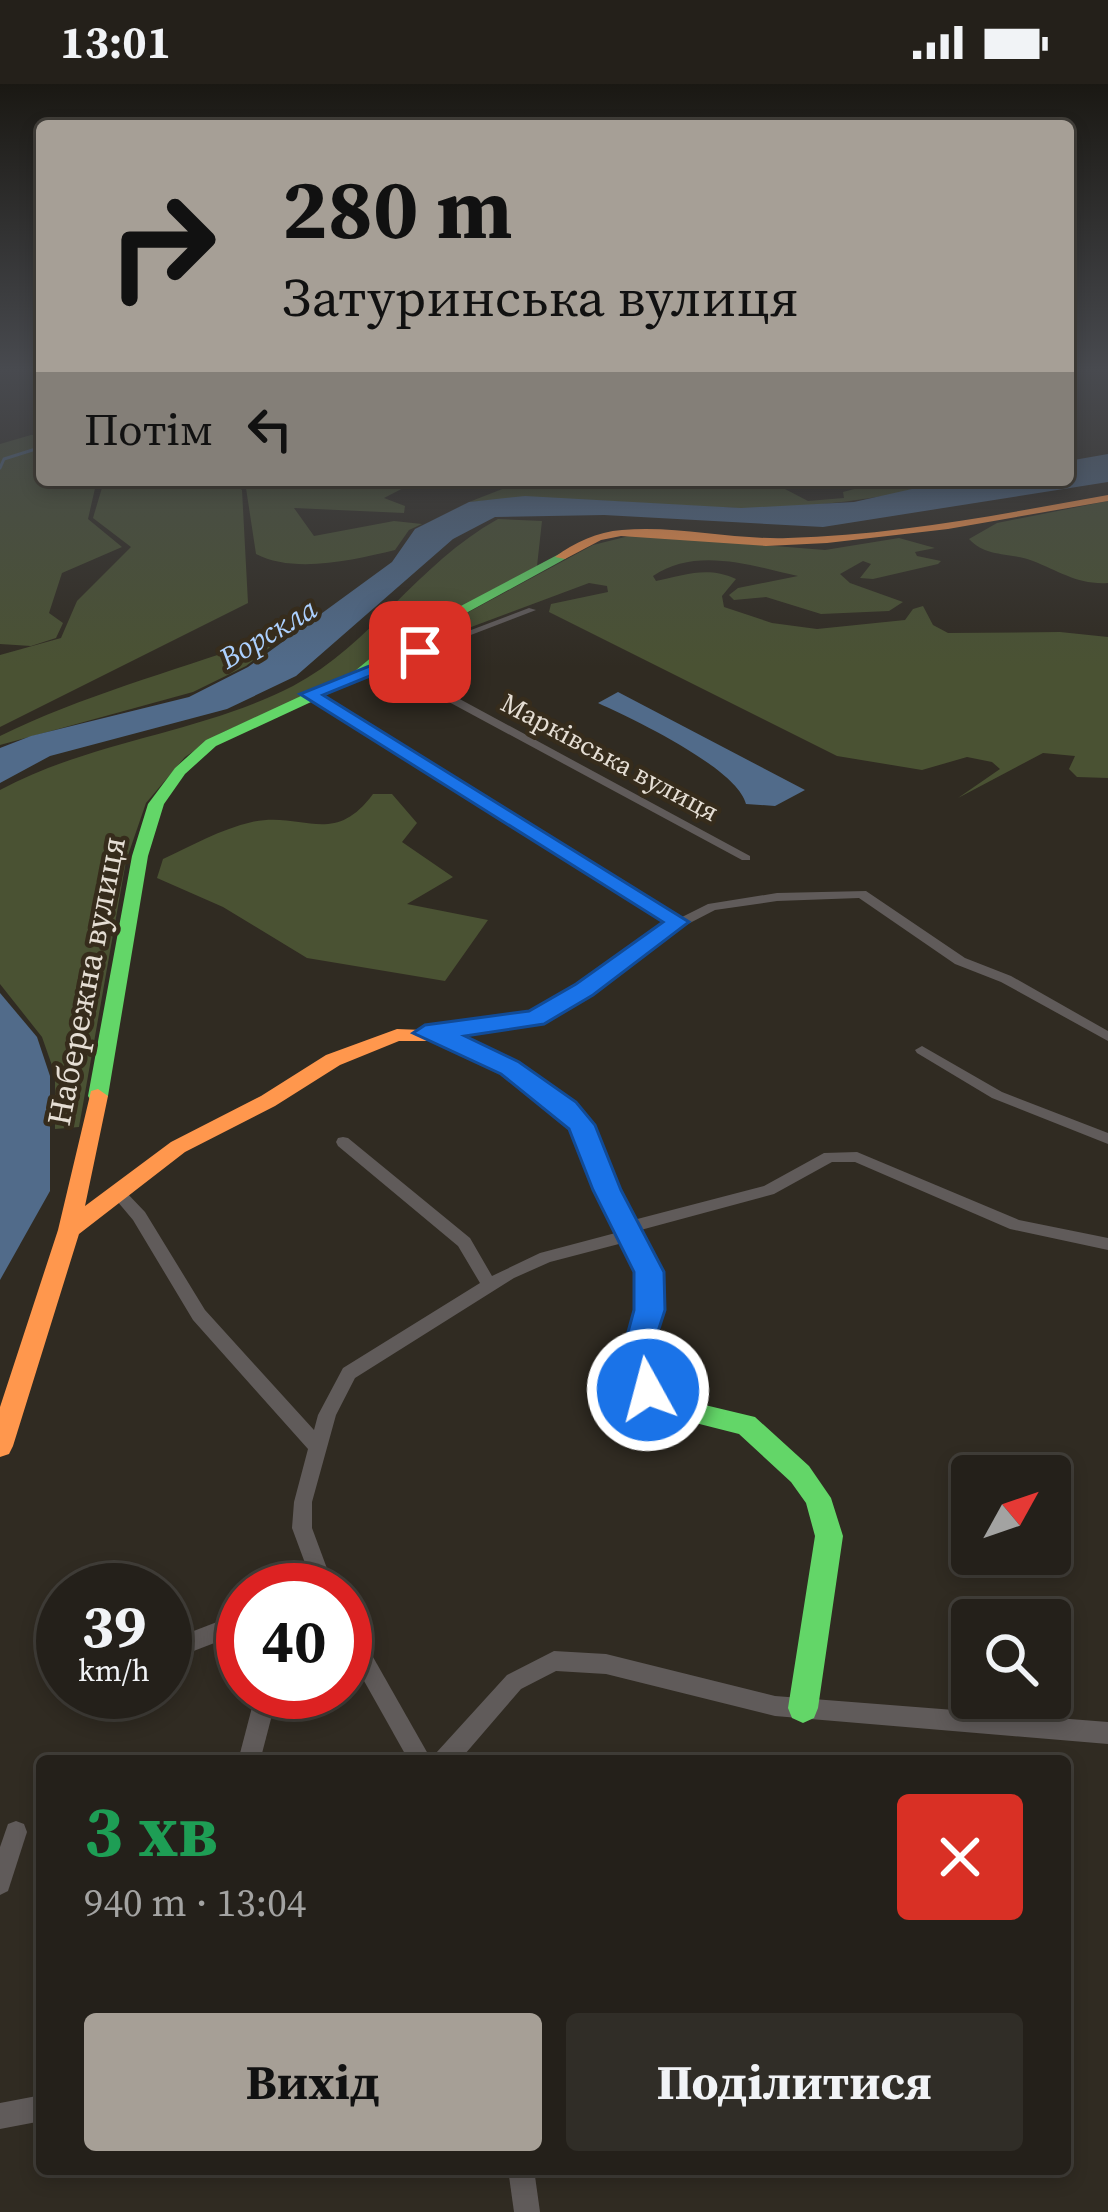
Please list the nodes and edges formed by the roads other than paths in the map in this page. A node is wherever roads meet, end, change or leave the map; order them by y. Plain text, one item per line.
1 (1108, 498) edge
2 (532, 610) dead end
3 (387, 664) junction
4 (360, 674) junction
5 (309, 694) junction
6 (746, 858) dead end
7 (678, 922) junction
8 (425, 1033) junction
9 (1108, 1037) edge
10 (922, 1050) dead end
11 (1108, 1139) edge
12 (343, 1142) dead end
13 (120, 1195) junction
14 (69, 1230) junction
15 (630, 1231) junction
16 (1108, 1244) edge
17 (490, 1286) junction
18 (0, 1446) edge
19 (317, 1446) junction
20 (310, 1563) edge
21 (372, 1675) edge
22 (803, 1708) junction
23 (260, 1719) edge
24 (1108, 1733) edge
25 (251, 1755) edge
26 (418, 1755) edge
27 (449, 1755) edge
28 (16, 1832) dead end
29 (0, 1883) edge
30 (36, 2109) edge
31 (0, 2116) edge
32 (522, 2175) edge
33 (527, 2212) edge

1 - 4 street
2 - 3 street, Набережна вулиця
3 - 4 street, Набережна вулиця
3 - 6 street, Марківська вулиця
4 - 5 street, Набережна вулиця
5 - 7 street
5 - 14 street, Набережна вулиця
7 - 8 street
7 - 9 street
8 - 13 street
8 - 15 street
10 - 11 street
12 - 17 street
13 - 14 street
13 - 19 street
14 - 18 street, Набережна вулиця
15 - 16 street
15 - 17 street
15 - 22 street
17 - 19 street
19 - 20 street
21 - 26 street
22 - 24 street
22 - 27 street
23 - 25 street
28 - 29 street
30 - 31 street
32 - 33 street

